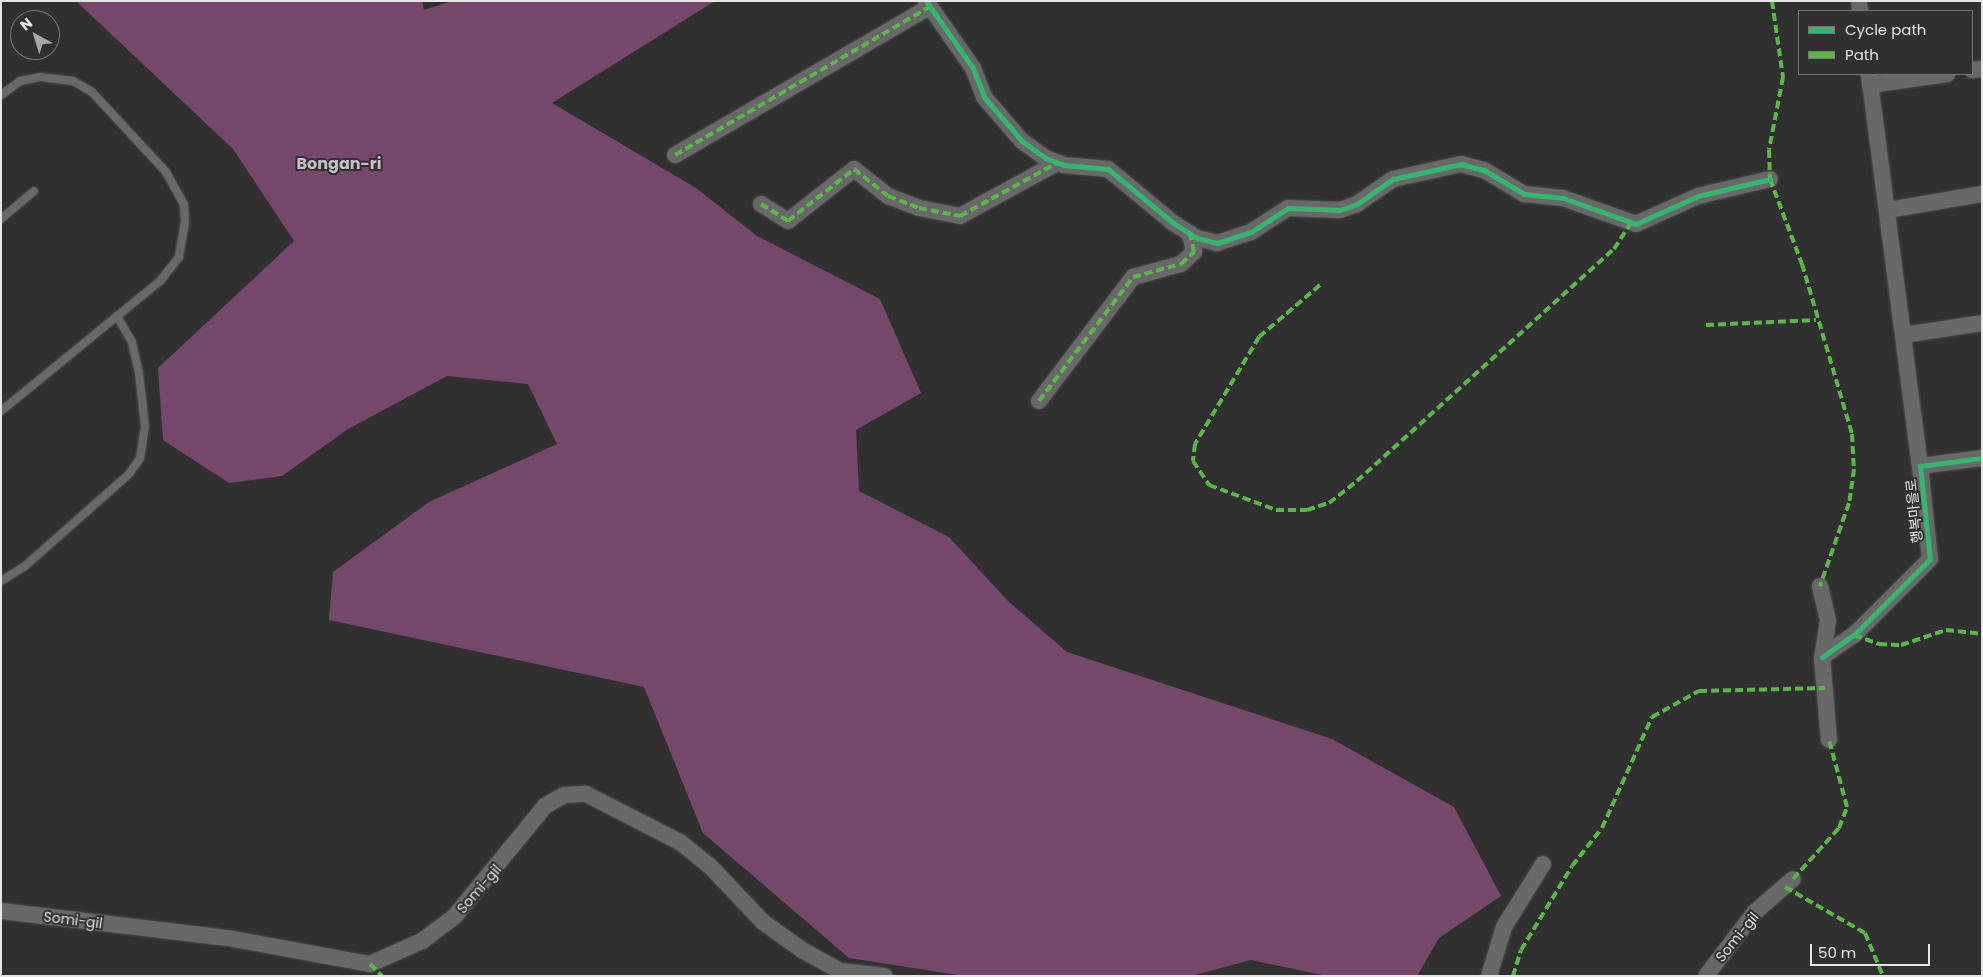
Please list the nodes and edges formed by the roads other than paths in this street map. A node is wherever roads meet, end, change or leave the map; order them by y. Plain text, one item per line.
1 (928, 4) edge
2 (1932, 75) edge
3 (1870, 79) edge
4 (1, 95) edge
5 (676, 155) dead end
6 (1057, 163) junction
7 (1770, 179) dead end
8 (34, 191) dead end
9 (1982, 194) edge
10 (761, 204) dead end
11 (1888, 210) junction
12 (1, 220) edge
13 (1190, 233) junction
14 (117, 316) junction
15 (1982, 323) edge
16 (1904, 335) junction
17 (1040, 401) dead end
18 (1, 411) edge
19 (1982, 458) edge
20 (1920, 466) junction
21 (1, 581) edge
22 (1820, 586) dead end
23 (1822, 657) junction
24 (1830, 740) dead end
25 (1544, 864) dead end
26 (1792, 879) dead end
27 (1, 911) edge
28 (885, 976) edge
29 (1489, 976) edge
30 (1706, 976) edge

1 - 5 street
1 - 6 street
2 - 3 street
3 - 11 street
4 - 14 lane
6 - 10 street
6 - 13 street
7 - 13 street
8 - 12 lane
9 - 11 street
11 - 16 street
13 - 17 street
14 - 18 lane
14 - 21 lane
15 - 16 street
16 - 20 street
19 - 20 street, 행복마을로
20 - 23 street, 행복마을로
22 - 23 street
23 - 24 street
25 - 29 street
26 - 30 street, Somi-gil
27 - 28 street, Somi-gil

